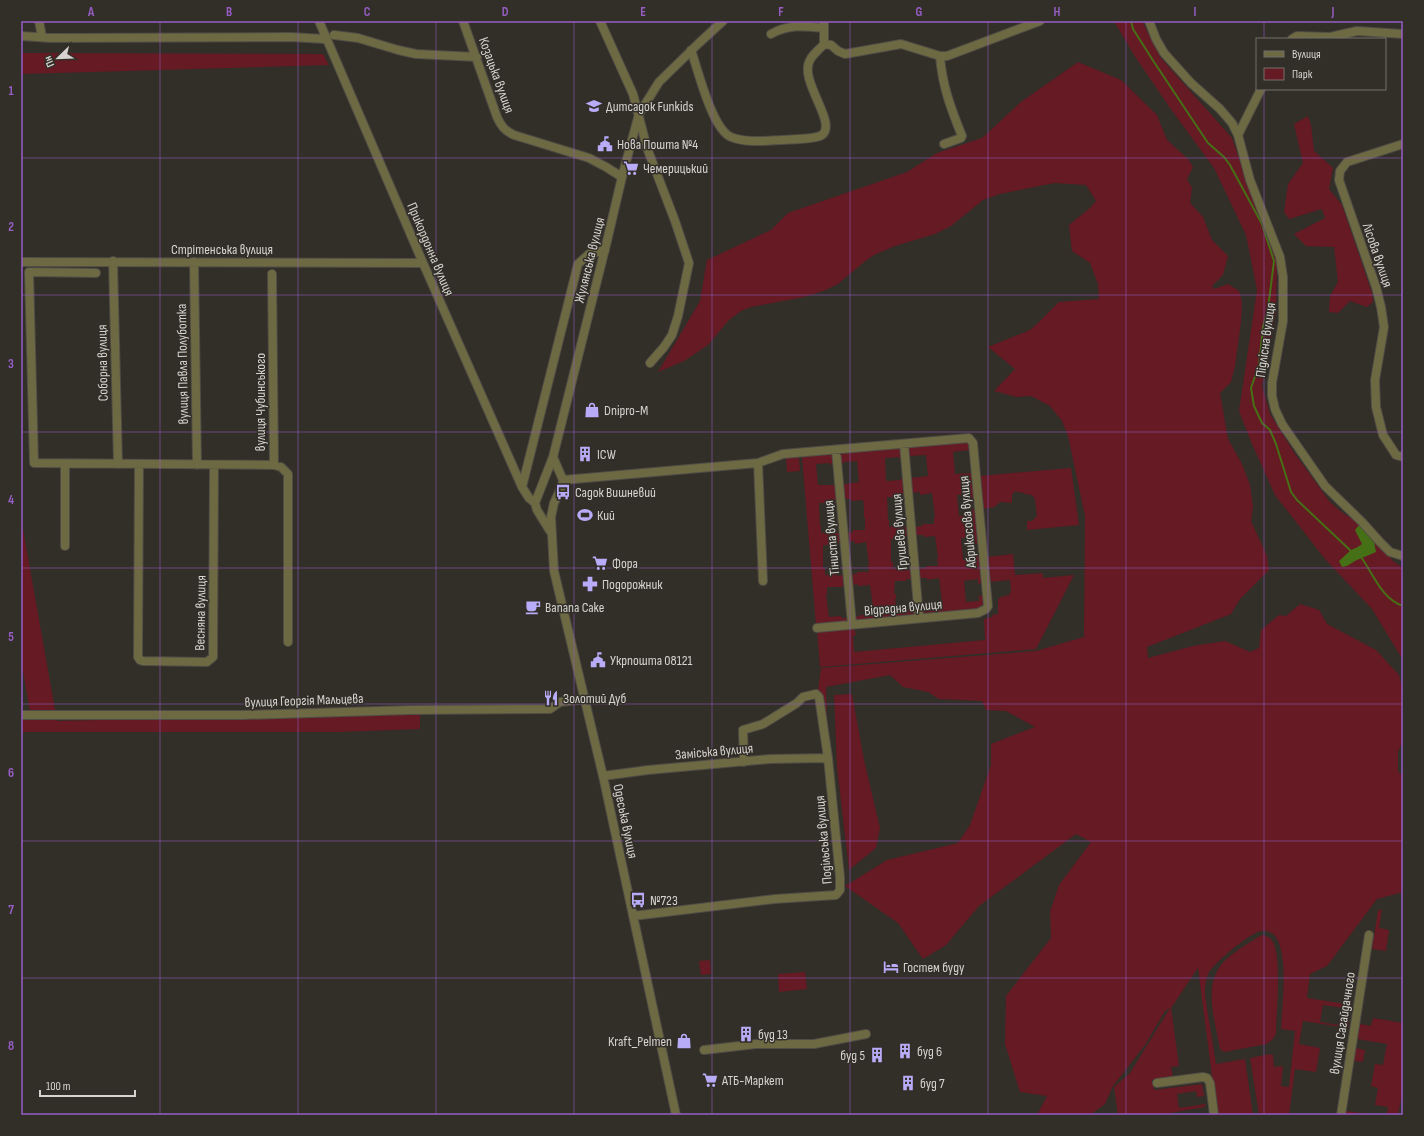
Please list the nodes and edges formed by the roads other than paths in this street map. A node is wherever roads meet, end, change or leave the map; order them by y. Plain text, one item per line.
1 (39, 21) edge
2 (319, 21) edge
3 (463, 21) edge
4 (600, 21) edge
5 (723, 21) edge
6 (1040, 21) edge
7 (1149, 21) edge
8 (824, 25) edge
9 (771, 34) dead end
10 (1403, 34) edge
11 (334, 35) dead end
12 (21, 36) edge
13 (42, 37) junction
14 (1294, 38) edge
15 (324, 39) dead end
16 (824, 44) junction
17 (691, 50) junction
18 (940, 56) junction
19 (477, 57) junction
20 (1260, 90) edge
21 (639, 114) junction
22 (1238, 135) junction
23 (944, 144) dead end
24 (1403, 144) edge
25 (622, 177) junction
26 (605, 250) junction
27 (21, 262) edge
28 (113, 262) junction
29 (194, 262) junction
30 (423, 263) junction
31 (96, 273) dead end
32 (272, 274) dead end
33 (650, 362) dead end
34 (904, 444) junction
35 (836, 450) junction
36 (1403, 457) edge
37 (553, 458) junction
38 (758, 463) junction
39 (66, 464) junction
40 (118, 464) junction
41 (139, 464) junction
42 (197, 465) junction
43 (214, 465) junction
44 (274, 465) junction
45 (547, 475) junction
46 (562, 477) junction
47 (522, 487) junction
48 (535, 503) junction
49 (551, 511) junction
50 (539, 514) junction
51 (551, 532) junction
52 (65, 546) dead end
53 (1403, 556) edge
54 (763, 581) dead end
55 (988, 606) joint
56 (919, 618) junction
57 (852, 624) junction
58 (817, 628) dead end
59 (288, 642) dead end
60 (586, 699) junction
61 (21, 716) edge
62 (828, 758) junction
63 (744, 762) junction
64 (603, 776) junction
65 (633, 916) junction
66 (1369, 935) dead end
67 (866, 1034) dead end
68 (704, 1050) dead end
69 (1157, 1083) dead end
70 (676, 1115) edge
71 (1214, 1115) edge
72 (1341, 1115) edge

1 - 13 street
2 - 30 street, Прикордонна вулиця
3 - 19 street, Козацька вулиця
4 - 21 street
5 - 17 street, Жулянська вулиця
6 - 18 street
7 - 22 street, Підлісна вулиця
8 - 9 street
8 - 16 street
10 - 14 street
11 - 19 street
12 - 13 street
13 - 15 street
16 - 17 street
16 - 18 street
17 - 21 street, Жулянська вулиця
18 - 23 street
19 - 25 street, Козацька вулиця
20 - 22 street
21 - 25 street, Жулянська вулиця
21 - 33 street
22 - 53 street, Підлісна вулиця
24 - 36 street, Лісова вулиця
25 - 26 street, Жулянська вулиця
26 - 37 street, Жулянська вулиця
26 - 47 street
27 - 28 street, Стрітенська вулиця
28 - 29 street, Стрітенська вулиця
28 - 40 street, Соборна вулиця
29 - 30 street, Стрітенська вулиця
29 - 42 street, вулиця Павла Полуботка
30 - 47 street, Прикордонна вулиця
31 - 39 street
32 - 44 street, вулиця Чубинського
34 - 35 street
34 - 55 street, Абрикосова вулиця
34 - 56 street, Грушева вулиця
35 - 38 street
35 - 57 street, Тіниста вулиця
37 - 45 street, Жулянська вулиця
37 - 46 street
38 - 46 street
38 - 54 street
39 - 40 street
39 - 52 street
40 - 41 street
41 - 42 street
41 - 43 street, Весняна вулиця
42 - 43 street
43 - 44 street
44 - 59 street, вулиця Чубинського
45 - 46 street
45 - 48 street, Жулянська вулиця
46 - 49 street
47 - 48 street, Прикордонна вулиця
48 - 50 street, Прикордонна вулиця
49 - 50 street
49 - 51 street
50 - 51 street, Прикордонна вулиця
51 - 60 street, Одеська вулиця
55 - 56 street, Відрадна вулиця
56 - 57 street, Відрадна вулиця
57 - 58 street, Відрадна вулиця
60 - 61 street, вулиця Георгія Мальцева
60 - 64 street, Одеська вулиця
62 - 63 street, Заміська вулиця
62 - 63 street, Подільська вулиця
62 - 65 street, Подільська вулиця
63 - 64 street, Заміська вулиця
64 - 65 street, Одеська вулиця
65 - 70 street, Одеська вулиця
66 - 72 street, вулиця Сагайдачного
67 - 68 street
69 - 71 street

